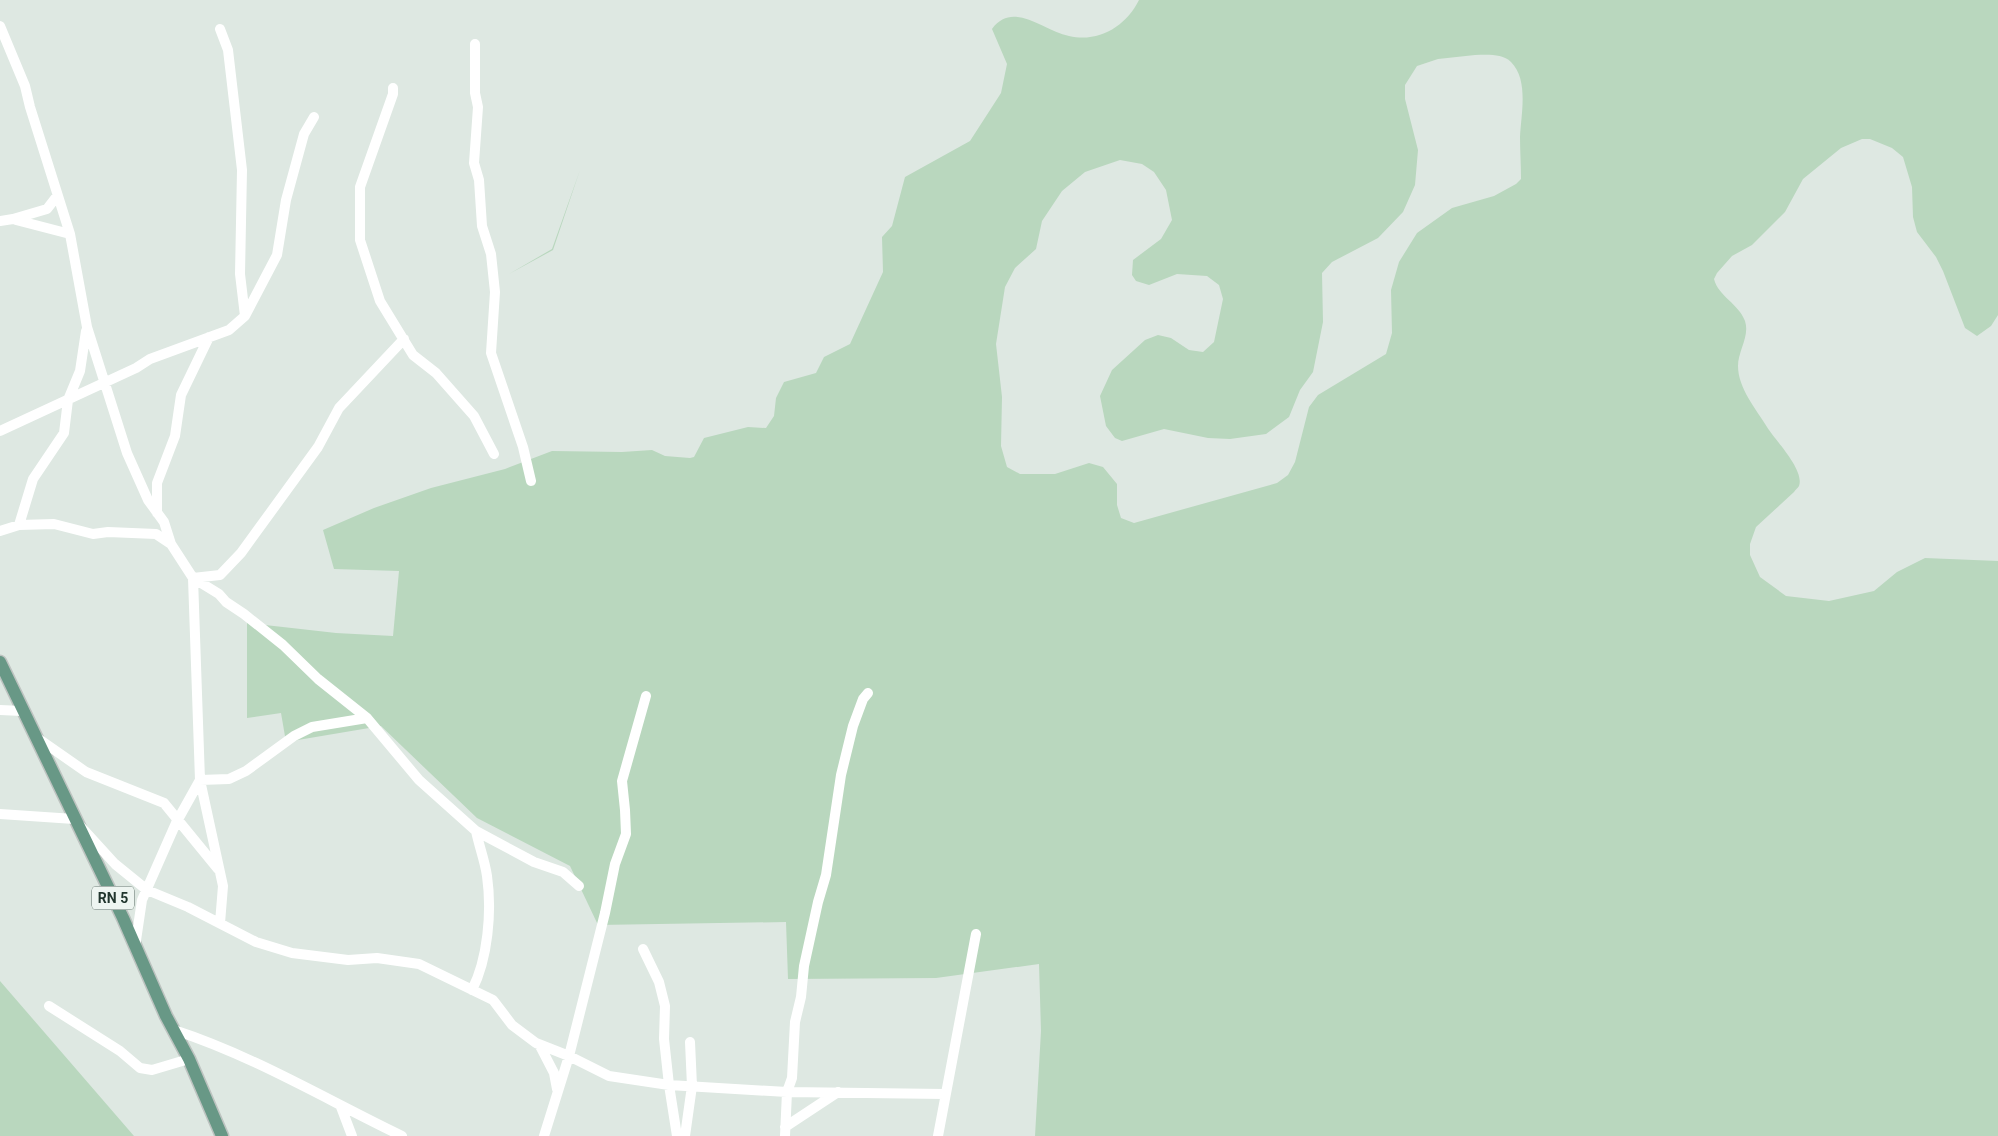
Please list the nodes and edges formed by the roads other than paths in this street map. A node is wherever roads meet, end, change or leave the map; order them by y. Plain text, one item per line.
1 (0, 26) edge
2 (220, 29) dead end
3 (475, 44) dead end
4 (393, 88) dead end
5 (314, 117) dead end
6 (57, 196) junction
7 (14, 219) junction
8 (0, 221) edge
9 (70, 234) junction
10 (245, 316) junction
11 (87, 327) junction
12 (209, 337) junction
13 (404, 340) junction
14 (104, 382) junction
15 (68, 400) junction
16 (0, 431) edge
17 (494, 454) dead end
18 (531, 481) dead end
19 (157, 514) junction
20 (19, 525) junction
21 (0, 531) edge
22 (171, 544) junction
23 (193, 578) junction
24 (0, 662) edge
25 (868, 693) dead end
26 (646, 696) dead end
27 (0, 710) edge
28 (22, 711) junction
29 (368, 718) junction
30 (34, 736) junction
31 (200, 780) junction
32 (0, 814) edge
33 (74, 819) junction
34 (178, 819) junction
35 (476, 831) junction
36 (219, 870) junction
37 (579, 886) dead end
38 (147, 890) junction
39 (220, 923) junction
40 (976, 934) dead end
41 (135, 947) junction
42 (643, 949) dead end
43 (472, 990) junction
44 (49, 1006) dead end
45 (174, 1030) junction
46 (690, 1042) dead end
47 (539, 1044) junction
48 (569, 1056) junction
49 (190, 1059) junction
50 (669, 1085) junction
51 (692, 1086) junction
52 (558, 1092) junction
53 (787, 1092) junction
54 (838, 1092) junction
55 (945, 1094) junction
56 (341, 1107) junction
57 (785, 1132) edge
58 (222, 1136) edge
59 (352, 1136) edge
60 (402, 1136) edge
61 (544, 1136) edge
62 (677, 1136) edge
63 (685, 1136) edge
64 (938, 1136) edge

1 - 6 street
2 - 10 street
3 - 18 street
4 - 13 street
5 - 10 street
6 - 7 street
6 - 9 street
7 - 8 street
7 - 9 street
9 - 11 street
10 - 12 street
11 - 14 street
11 - 15 street
12 - 14 street
12 - 19 street
13 - 17 street
13 - 23 street
14 - 15 street
14 - 19 street
15 - 16 street
15 - 20 street
19 - 22 street
20 - 21 street
20 - 22 street
22 - 23 street
23 - 29 street
23 - 31 street
24 - 28 main road, RN 5
25 - 53 street
26 - 48 street
27 - 28 street
28 - 30 main road, RN 5
29 - 31 street
29 - 35 street
30 - 33 main road, RN 5
30 - 34 street
31 - 34 street
31 - 36 street
32 - 33 street
33 - 38 street
33 - 41 main road, RN 5
34 - 36 street
34 - 38 street
35 - 37 street
35 - 43 street
36 - 39 street
38 - 39 street
38 - 41 street
39 - 43 street
40 - 55 street
41 - 45 main road, RN 5
42 - 50 street
43 - 47 street
44 - 49 street
45 - 49 main road, RN 5
45 - 56 street
46 - 51 street
47 - 48 street
47 - 52 street
48 - 50 street
48 - 52 street
49 - 58 main road, RN 5
50 - 51 street
50 - 62 street
51 - 53 street
51 - 63 street
52 - 61 street
53 - 54 street
53 - 57 street
54 - 55 street
54 - 57 street
55 - 64 street
56 - 59 street
56 - 60 street

